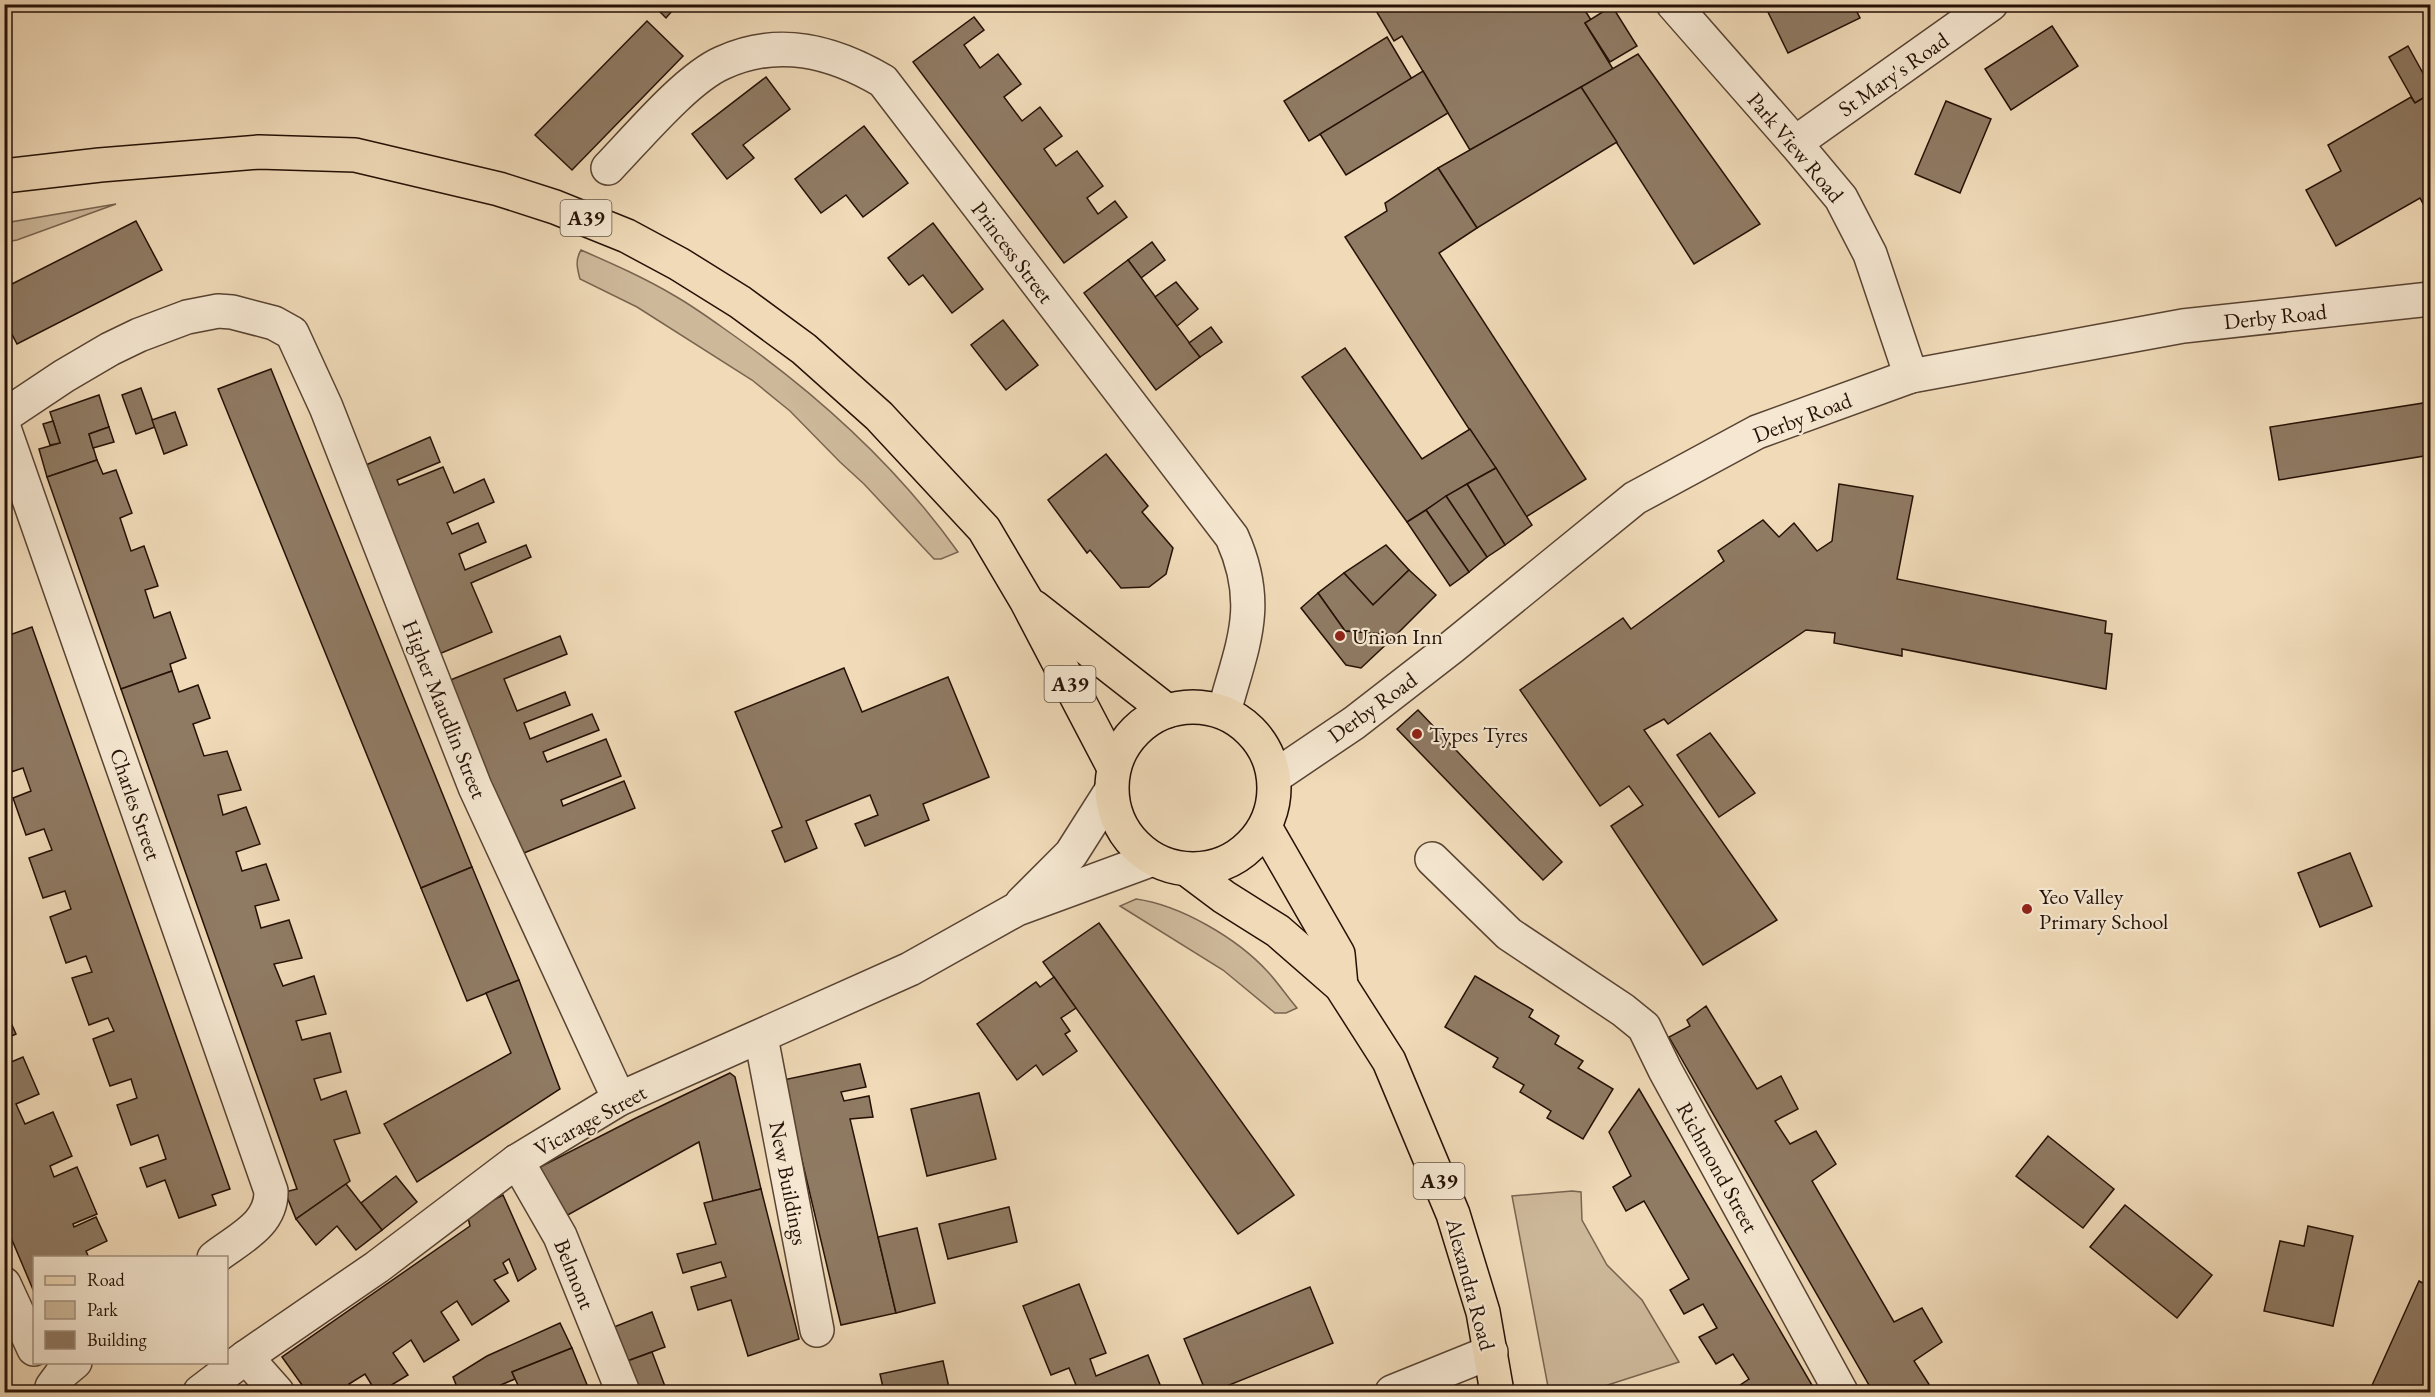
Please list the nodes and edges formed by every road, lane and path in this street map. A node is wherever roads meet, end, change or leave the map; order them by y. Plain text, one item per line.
1 (1673, 4) edge
2 (1991, 4) edge
3 (1795, 143) junction
4 (608, 168) dead end
5 (4, 176) edge
6 (2430, 299) edge
7 (1911, 376) junction
8 (4, 416) edge
9 (4, 428) edge
10 (1026, 600) junction
11 (1167, 711) junction
12 (1224, 712) junction
13 (1274, 777) junction
14 (1112, 780) junction
15 (1265, 827) junction
16 (1153, 859) junction
17 (1432, 859) dead end
18 (1188, 870) junction
19 (1017, 909) junction
20 (1341, 986) junction
21 (761, 1036) junction
22 (619, 1099) junction
23 (517, 1161) junction
24 (215, 1256) edge
25 (4, 1284) edge
26 (817, 1330) dead end
27 (33, 1347) edge
28 (1491, 1352) junction
29 (246, 1357) junction
30 (73, 1364) edge
31 (48, 1380) edge
32 (200, 1392) edge
33 (277, 1392) edge
34 (623, 1392) edge
35 (1392, 1392) edge
36 (1497, 1392) edge
37 (1841, 1392) edge

1 - 3 street, Park View Road
2 - 3 street, St Mary's Road
3 - 7 street, Park View Road
4 - 12 street, Princess Street
5 - 10 main road, A39
6 - 7 street, Derby Road
7 - 13 street, Derby Road
8 - 22 street, Higher Maudlin Street
9 - 24 street, Charles Street
10 - 11 main road, A39
10 - 14 main road, A39
11 - 12 main road
11 - 14 main road
12 - 13 main road
13 - 15 main road
14 - 16 main road
14 - 19 street, Vicarage Street
15 - 18 main road
15 - 20 main road, Alexandra Road / A39
16 - 18 main road
16 - 19 street, Vicarage Street
17 - 37 street, Richmond Street
18 - 20 main road, Alexandra Road / A39
19 - 21 street, Vicarage Street
20 - 28 main road, Alexandra Road / A39
21 - 22 street, Vicarage Street
21 - 26 street, New Buildings
22 - 23 street, Vicarage Street
23 - 29 street, Vicarage Street
23 - 34 street, Belmont
25 - 27 street
28 - 35 street
28 - 36 main road, Alexandra Road / A39
29 - 32 street, Vicarage Street
29 - 33 street
30 - 31 street

